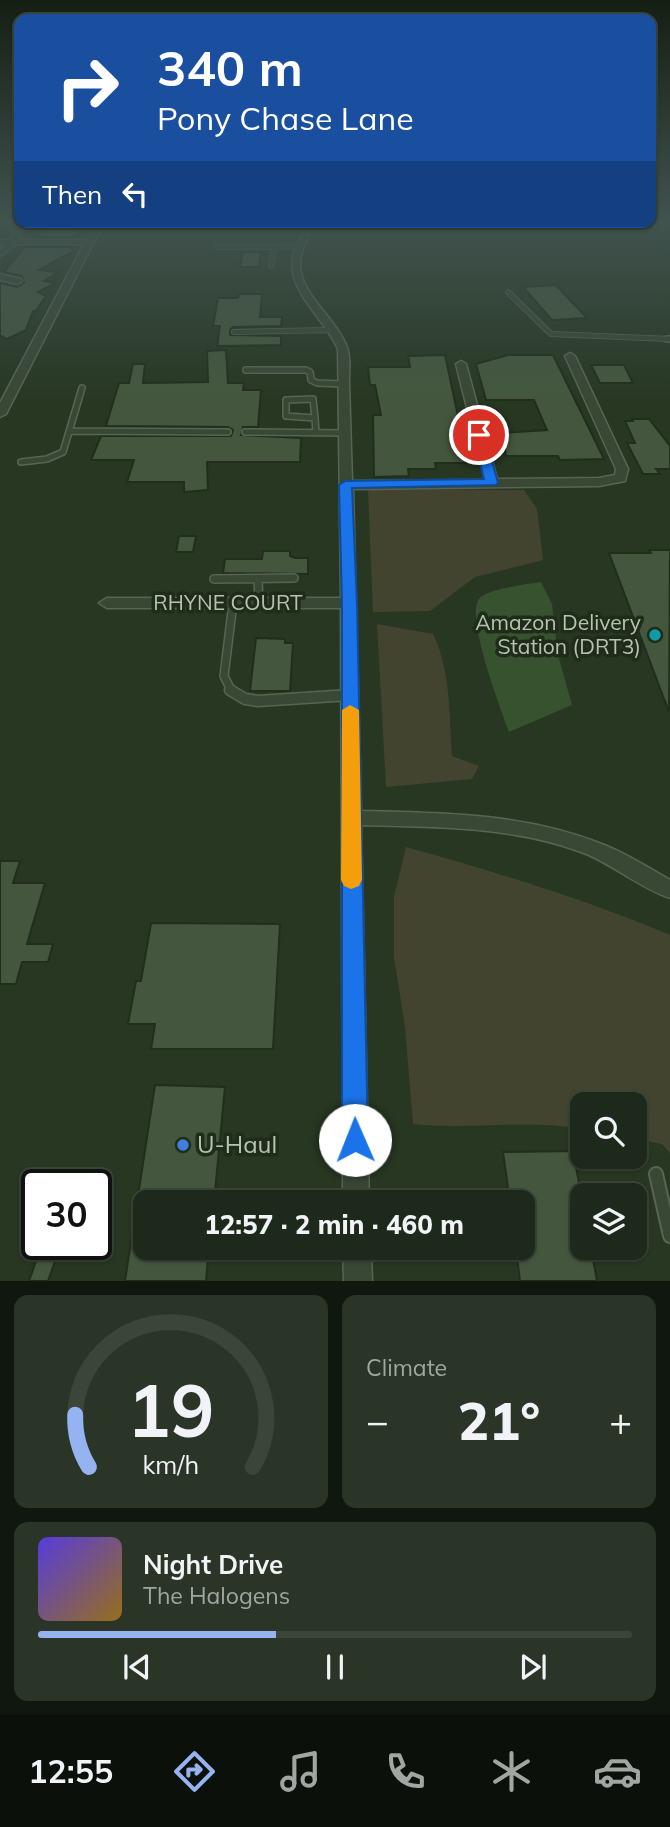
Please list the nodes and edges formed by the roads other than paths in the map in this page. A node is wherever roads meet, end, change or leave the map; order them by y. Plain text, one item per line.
1 (68, 282) edge
2 (298, 282) edge
3 (508, 292) dead end
4 (334, 330) junction
5 (233, 332) dead end
6 (670, 339) edge
7 (570, 356) dead end
8 (461, 364) dead end
9 (246, 370) dead end
10 (344, 384) junction
11 (82, 388) dead end
12 (0, 414) edge
13 (315, 418) junction
14 (71, 431) junction
15 (228, 432) dead end
16 (245, 432) dead end
17 (316, 433) junction
18 (344, 433) junction
19 (21, 462) dead end
20 (492, 483) junction
21 (345, 485) junction
22 (294, 578) dead end
23 (214, 579) dead end
24 (258, 579) junction
25 (107, 603) dead end
26 (233, 603) junction
27 (259, 603) junction
28 (349, 603) junction
29 (350, 695) junction
30 (351, 818) junction
31 (670, 890) edge
32 (656, 1174) dead end
33 (356, 1190) edge
34 (670, 1236) edge
35 (357, 1260) edge
36 (358, 1281) edge

1 - 12 street
2 - 4 street
3 - 6 lane
4 - 5 lane
4 - 10 street
7 - 20 street
8 - 20 street
9 - 10 lane
10 - 18 street
11 - 14 lane
13 - 13 lane
13 - 17 lane
14 - 15 lane
14 - 19 lane
16 - 17 lane
17 - 18 lane
18 - 21 street
20 - 21 street
21 - 28 street
22 - 24 lane
23 - 24 lane
24 - 27 lane
25 - 26 street, RHYNE COURT
26 - 27 street, RHYNE COURT
26 - 29 lane
27 - 28 street, RHYNE COURT
28 - 29 street
29 - 30 street
30 - 31 street
30 - 33 street
32 - 34 lane
35 - 36 street

